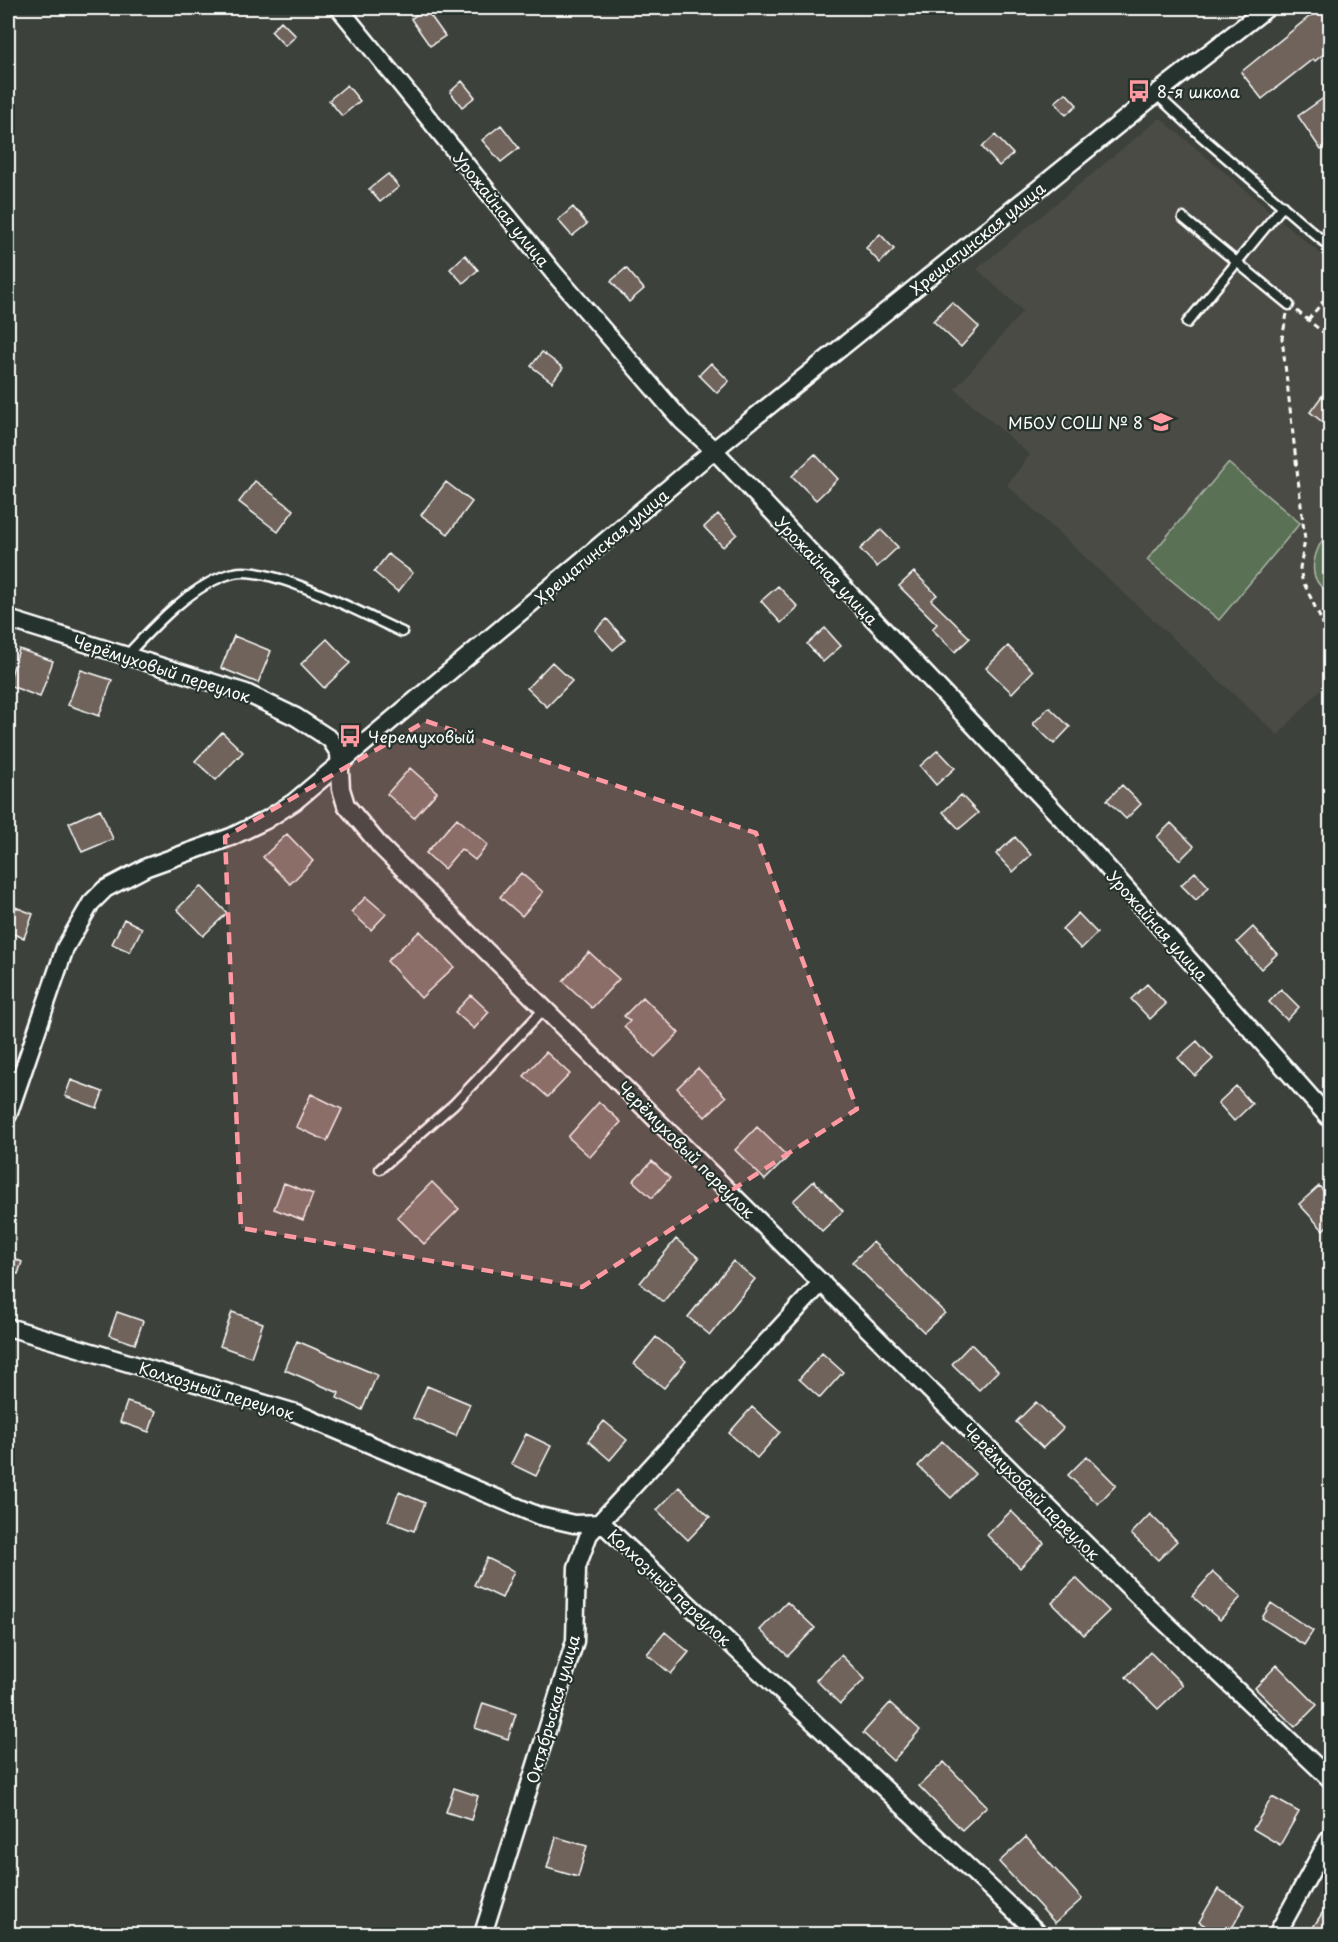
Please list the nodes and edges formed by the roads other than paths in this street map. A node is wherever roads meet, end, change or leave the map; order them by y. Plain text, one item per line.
1 (339, 8) edge
2 (1267, 8) edge
3 (1156, 94) junction
4 (1283, 206) junction
5 (1183, 218) dead end
6 (1330, 247) edge
7 (1237, 262) junction
8 (1289, 305) road end
9 (1187, 323) dead end
10 (714, 450) junction
11 (8, 619) edge
12 (402, 632) dead end
13 (125, 657) junction
14 (340, 766) junction
15 (545, 1008) junction
16 (8, 1115) edge
17 (1330, 1119) edge
18 (380, 1169) dead end
19 (822, 1282) junction
20 (8, 1327) edge
21 (602, 1523) junction
22 (1330, 1779) edge
23 (1330, 1837) edge
24 (483, 1935) edge
25 (1039, 1935) edge
26 (1277, 1935) edge

1 - 10 street, Урожайная улица
2 - 3 street, Хрещатинская улица
3 - 4 lane
3 - 10 street, Хрещатинская улица
4 - 6 lane
4 - 7 lane
5 - 7 lane
7 - 8 lane
7 - 9 lane
10 - 14 street, Хрещатинская улица
10 - 17 street, Урожайная улица
11 - 13 street, Черёмуховый переулок
12 - 13 lane
13 - 14 street, Черёмуховый переулок
14 - 15 street, Черёмуховый переулок
14 - 16 street, Хрещатинская улица
15 - 18 lane
15 - 19 street, Черёмуховый переулок
19 - 21 street, Октябрьская улица
19 - 22 street, Черёмуховый переулок
20 - 21 street, Колхозный переулок
21 - 24 street, Октябрьская улица
21 - 25 street, Колхозный переулок
23 - 26 street

